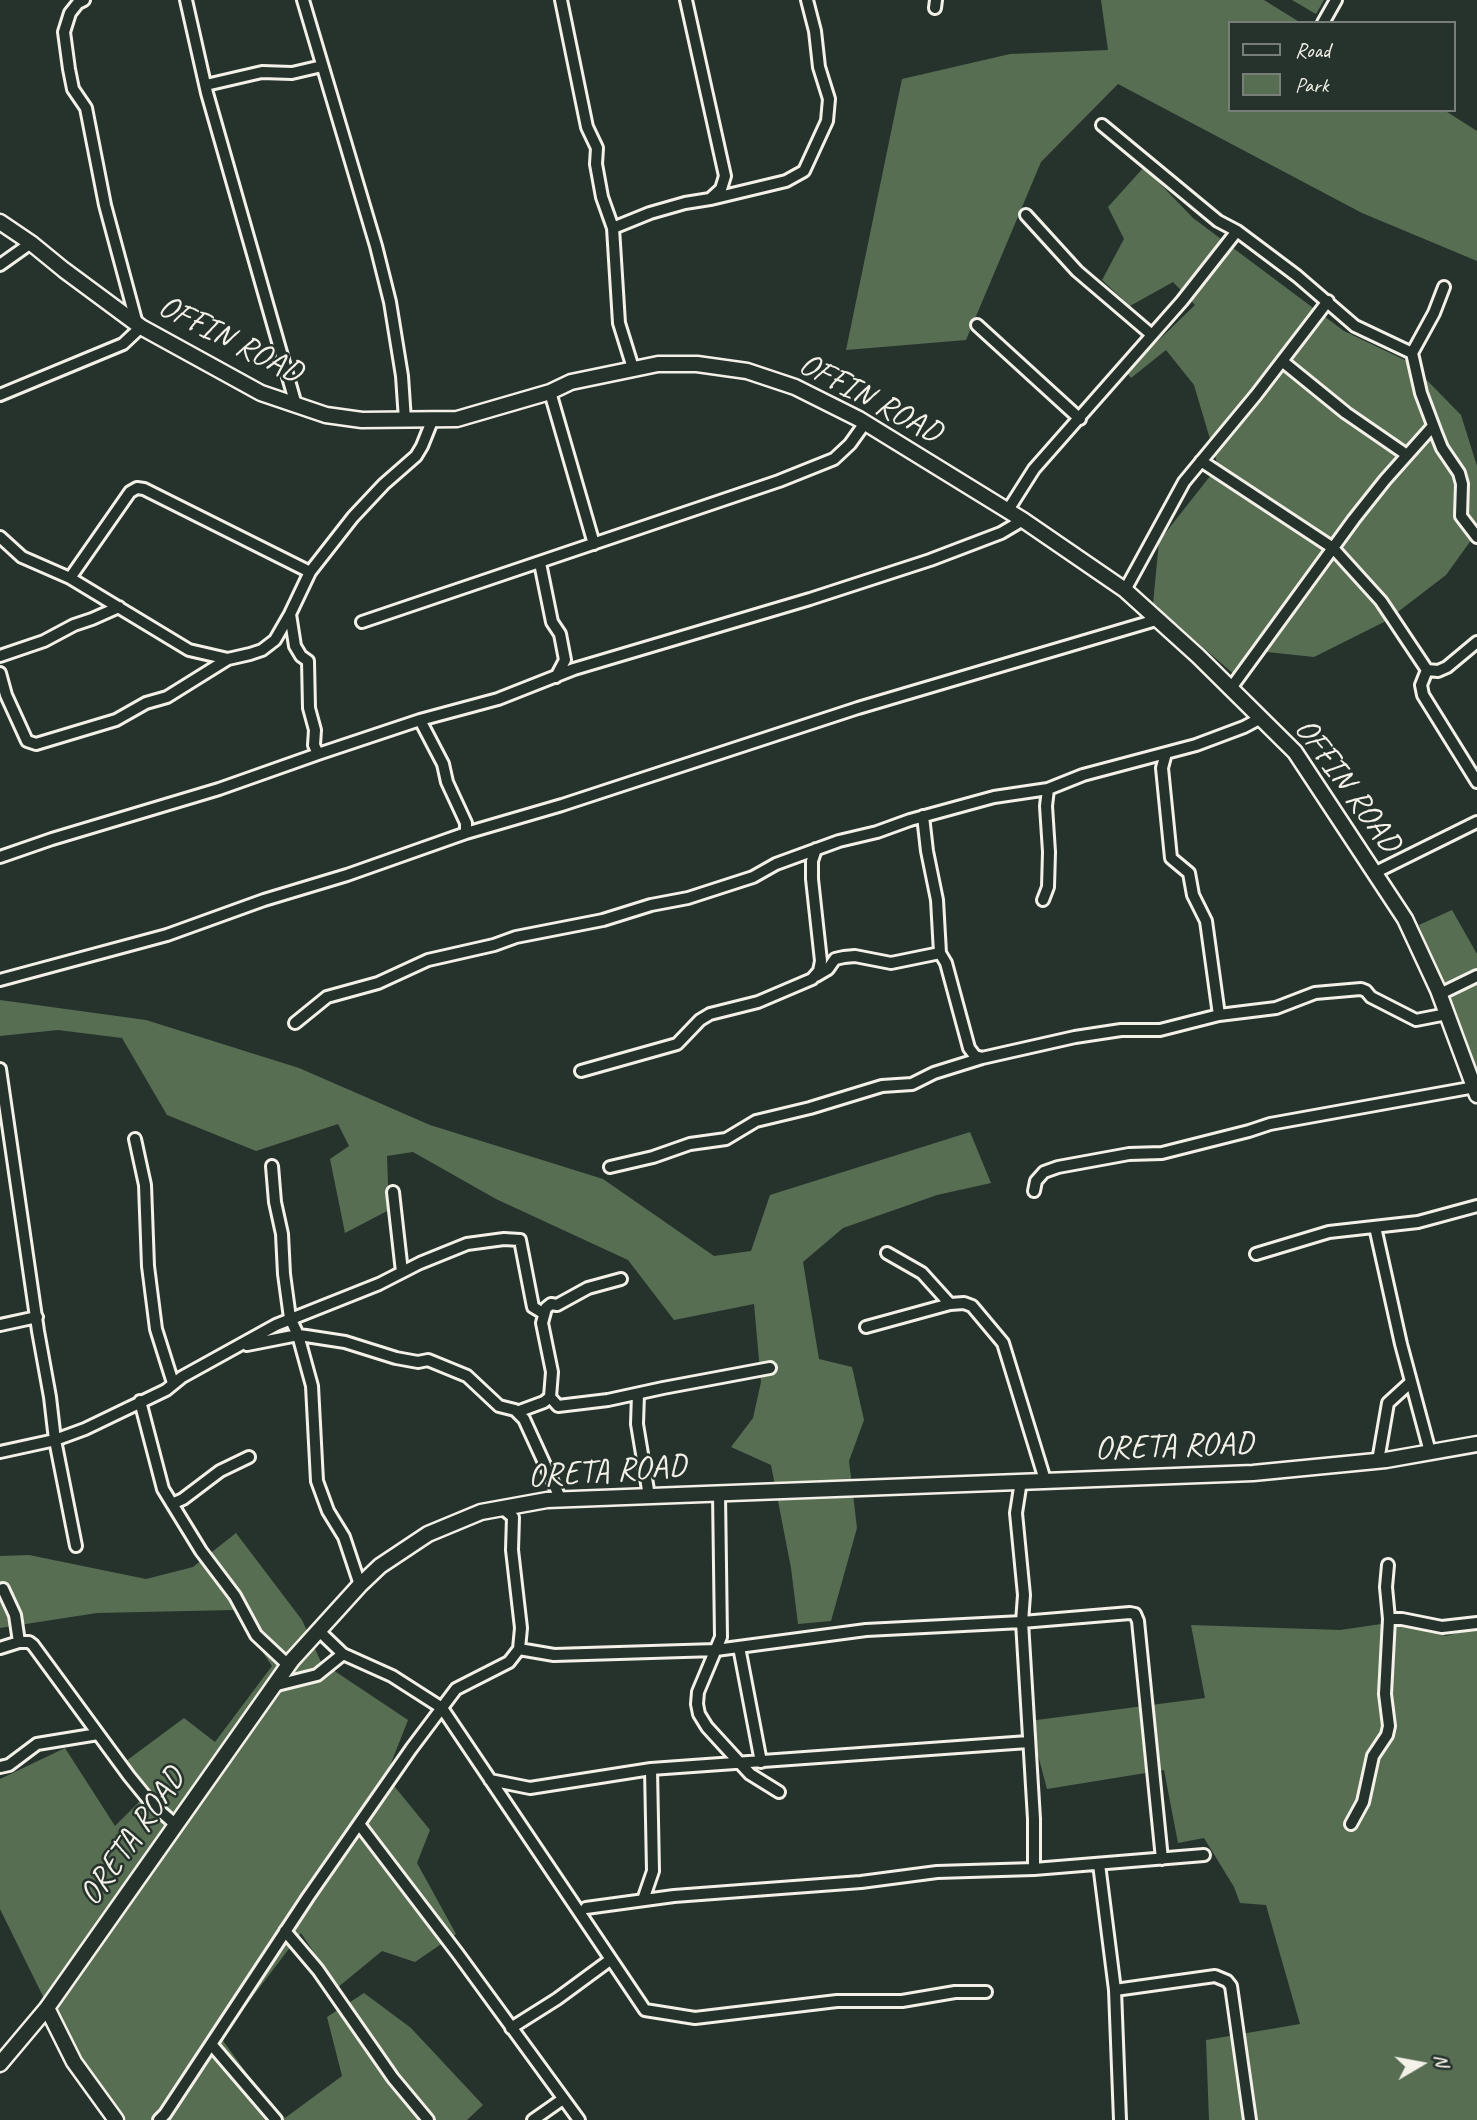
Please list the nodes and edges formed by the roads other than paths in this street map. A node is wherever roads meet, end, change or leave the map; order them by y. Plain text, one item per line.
1 (84, 0) edge
2 (186, 0) edge
3 (303, 0) edge
4 (561, 0) edge
5 (687, 0) edge
6 (807, 0) edge
7 (1336, 0) edge
8 (1324, 21) edge
9 (322, 66) junction
10 (206, 85) junction
11 (1102, 125) dead end
12 (710, 199) junction
13 (1026, 215) dead end
14 (0, 222) edge
15 (613, 228) junction
16 (1237, 231) junction
17 (31, 243) junction
18 (0, 265) edge
19 (1444, 287) dead end
20 (1328, 301) junction
21 (977, 325) dead end
22 (139, 326) junction
23 (1152, 335) junction
24 (1412, 354) junction
25 (1282, 360) junction
26 (633, 368) junction
27 (550, 392) junction
28 (0, 395) edge
29 (296, 405) junction
30 (1080, 419) junction
31 (405, 420) junction
32 (432, 421) junction
33 (865, 423) junction
34 (1433, 426) junction
35 (1407, 455) junction
36 (1201, 461) junction
37 (1008, 510) junction
38 (1023, 520) junction
39 (0, 537) edge
40 (1477, 537) edge
41 (594, 544) junction
42 (1333, 548) junction
43 (540, 563) junction
44 (310, 572) junction
45 (70, 578) junction
46 (1125, 590) junction
47 (119, 607) junction
48 (290, 614) junction
49 (1156, 620) junction
50 (362, 622) dead end
51 (1477, 642) edge
52 (0, 656) edge
53 (228, 659) junction
54 (1427, 670) junction
55 (0, 673) edge
56 (556, 677) junction
57 (1231, 688) junction
58 (1261, 718) junction
59 (419, 720) junction
60 (1166, 753) junction
61 (317, 754) junction
62 (1477, 782) edge
63 (1048, 789) junction
64 (923, 816) junction
65 (1477, 822) edge
66 (466, 832) junction
67 (816, 849) junction
68 (0, 857) edge
69 (1376, 872) junction
70 (1044, 900) dead end
71 (940, 953) junction
72 (1477, 976) edge
73 (813, 977) junction
74 (0, 980) edge
75 (1440, 994) junction
76 (1447, 1014) junction
77 (1219, 1015) junction
78 (295, 1023) dead end
79 (982, 1058) junction
80 (0, 1069) edge
81 (580, 1071) dead end
82 (1476, 1091) edge
83 (135, 1139) dead end
84 (272, 1166) dead end
85 (610, 1167) dead end
86 (1034, 1191) dead end
87 (393, 1192) dead end
88 (1477, 1206) edge
89 (1375, 1227) junction
90 (887, 1253) dead end
91 (1256, 1254) dead end
92 (402, 1272) junction
93 (621, 1279) dead end
94 (950, 1304) junction
95 (543, 1313) junction
96 (37, 1317) junction
97 (290, 1318) junction
98 (0, 1325) edge
99 (866, 1327) dead end
100 (298, 1335) junction
101 (236, 1348) junction
102 (770, 1368) dead end
103 (1411, 1382) junction
104 (173, 1383) junction
105 (638, 1394) junction
106 (550, 1397) junction
107 (140, 1401) junction
108 (517, 1412) junction
109 (55, 1440) junction
110 (1477, 1444) edge
111 (0, 1452) edge
112 (1430, 1452) junction
113 (248, 1457) dead end
114 (1378, 1461) junction
115 (1045, 1480) junction
116 (1021, 1481) junction
117 (719, 1493) junction
118 (649, 1496) junction
119 (561, 1500) junction
120 (172, 1504) junction
121 (502, 1508) junction
122 (76, 1546) dead end
123 (1388, 1565) dead end
124 (360, 1585) junction
125 (3, 1589) dead end
126 (1389, 1619) junction
127 (1022, 1622) junction
128 (1477, 1623) edge
129 (318, 1630) junction
130 (19, 1642) junction
131 (739, 1647) junction
132 (0, 1648) edge
133 (519, 1648) junction
134 (716, 1650) junction
135 (343, 1654) junction
136 (289, 1665) junction
137 (273, 1686) junction
138 (442, 1708) junction
139 (98, 1734) junction
140 (1028, 1742) junction
141 (761, 1762) junction
142 (741, 1764) junction
143 (0, 1768) edge
144 (651, 1769) junction
145 (490, 1780) junction
146 (779, 1792) dead end
147 (359, 1824) junction
148 (1351, 1824) dead end
149 (176, 1825) junction
150 (1204, 1855) dead end
151 (1162, 1859) junction
152 (1099, 1864) junction
153 (1034, 1869) junction
154 (643, 1900) junction
155 (586, 1908) dead end
156 (285, 1931) junction
157 (610, 1960) junction
158 (1115, 1990) junction
159 (986, 1992) dead end
160 (47, 2008) junction
161 (511, 2028) junction
162 (211, 2044) junction
163 (0, 2064) edge
164 (562, 2099) junction
165 (116, 2120) edge
166 (159, 2120) edge
167 (276, 2120) edge
168 (428, 2120) edge
169 (533, 2120) edge
170 (579, 2120) edge
171 (1121, 2120) edge
172 (1250, 2120) edge

1 - 22 street
2 - 10 street
3 - 9 street
4 - 15 street
5 - 12 street
6 - 12 street
7 - 8 street
9 - 10 street
9 - 31 street
10 - 29 street
11 - 16 street
12 - 15 street
13 - 23 street
14 - 17 street, OFFIN ROAD
15 - 26 street
16 - 20 street
16 - 23 street
17 - 18 street
17 - 22 street, OFFIN ROAD
19 - 24 street
20 - 24 street
20 - 25 street
21 - 30 street
22 - 28 street
22 - 29 street, OFFIN ROAD
23 - 30 street
24 - 34 street
25 - 35 street
25 - 36 street
26 - 27 street, OFFIN ROAD
26 - 33 street, OFFIN ROAD
27 - 32 street, OFFIN ROAD
27 - 41 street
29 - 31 street, OFFIN ROAD
30 - 37 street
31 - 32 street, OFFIN ROAD
32 - 44 street
33 - 37 street, OFFIN ROAD
33 - 41 street
34 - 35 street
34 - 40 street
35 - 42 street
36 - 42 street
36 - 46 street
37 - 38 street, OFFIN ROAD
38 - 46 street, OFFIN ROAD
38 - 56 street
39 - 45 street
41 - 43 street
42 - 54 street
42 - 57 street
43 - 50 street
43 - 56 street
44 - 45 street
44 - 48 street
45 - 47 street
46 - 49 street, OFFIN ROAD
47 - 52 street
47 - 53 street
48 - 53 street
48 - 61 street
49 - 57 street, OFFIN ROAD
49 - 66 street
51 - 54 street
53 - 55 street
54 - 62 street
56 - 59 street
57 - 58 street, OFFIN ROAD
58 - 60 street
58 - 69 street, OFFIN ROAD
59 - 61 street
59 - 66 street
60 - 63 street
60 - 77 street
61 - 68 street
63 - 64 street
63 - 70 street
64 - 67 street
64 - 71 street
65 - 69 street
66 - 74 street
67 - 73 street
67 - 78 street
69 - 75 street, OFFIN ROAD
71 - 73 street
71 - 79 street
72 - 75 street
73 - 81 street
75 - 76 street, OFFIN ROAD
76 - 77 street
76 - 82 street, OFFIN ROAD
77 - 79 street
79 - 85 street
80 - 96 street
82 - 86 street
83 - 104 street
84 - 97 street
87 - 92 street
88 - 89 street
89 - 91 street
89 - 103 street
90 - 94 street
92 - 95 street
92 - 97 street
93 - 95 street
94 - 99 street
94 - 115 street
95 - 106 street
96 - 98 street
96 - 109 street
97 - 100 street
97 - 101 street
100 - 101 street
100 - 108 street
100 - 124 street
101 - 104 street
102 - 105 street
103 - 112 street
103 - 114 street
104 - 107 street
105 - 106 street
105 - 118 street
106 - 108 street
107 - 109 street
107 - 120 street
108 - 119 street
109 - 111 street
109 - 122 street
110 - 112 street, ORETA ROAD
112 - 114 street, ORETA ROAD
113 - 120 street
114 - 115 street, ORETA ROAD
115 - 116 street, ORETA ROAD
116 - 117 street, ORETA ROAD
116 - 127 street
117 - 118 street, ORETA ROAD
117 - 134 street
118 - 119 street, ORETA ROAD
119 - 121 street, ORETA ROAD
120 - 136 street
121 - 124 street, ORETA ROAD
121 - 133 street
123 - 126 street
124 - 129 street, ORETA ROAD
125 - 130 street
126 - 128 street
126 - 148 street
127 - 131 street
127 - 140 street
127 - 151 street
129 - 135 street
129 - 136 street, ORETA ROAD
130 - 132 street
130 - 139 street
131 - 134 street
131 - 141 street
133 - 134 street
133 - 138 street
134 - 142 street
135 - 137 street
135 - 138 street
136 - 137 street, ORETA ROAD
137 - 149 street, ORETA ROAD
138 - 145 street
138 - 147 street
139 - 143 street
139 - 149 street
140 - 141 street
140 - 153 street
141 - 142 street
142 - 144 street
142 - 146 street
144 - 145 street
144 - 154 street
145 - 157 street
147 - 156 street
147 - 161 street
149 - 160 street, ORETA ROAD
150 - 151 street
151 - 152 street
152 - 153 street
152 - 158 street
153 - 154 street
154 - 155 street
156 - 162 street
156 - 168 street
157 - 159 street
157 - 161 street
158 - 171 street
158 - 172 street
160 - 163 street, ORETA ROAD
160 - 165 street
161 - 164 street
162 - 166 street
162 - 167 street
164 - 169 street
164 - 170 street

